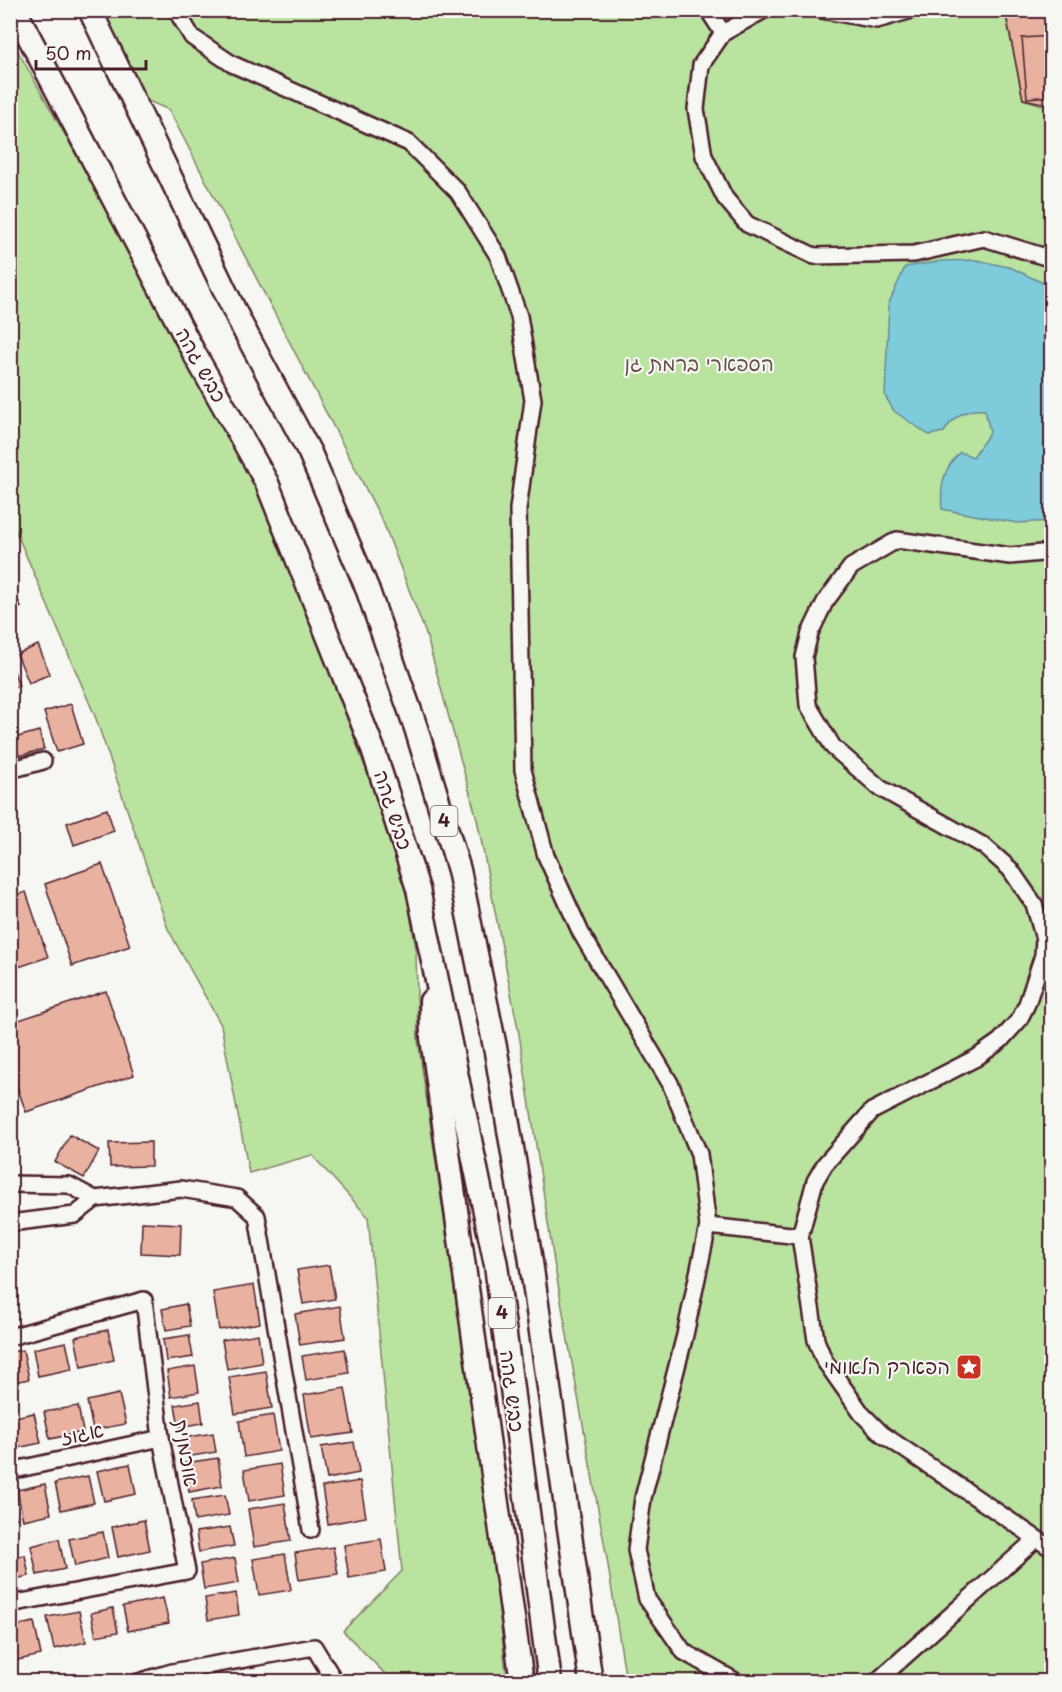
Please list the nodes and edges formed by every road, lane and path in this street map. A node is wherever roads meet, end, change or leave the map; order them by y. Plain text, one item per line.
1 (15, 10) edge
2 (176, 10) edge
3 (708, 10) edge
4 (764, 10) edge
5 (821, 10) edge
6 (912, 10) edge
7 (92, 14) edge
8 (723, 33) junction
9 (1052, 260) edge
10 (1052, 552) edge
11 (43, 761) dead end
12 (10, 770) edge
13 (430, 949) junction
14 (10, 1184) edge
15 (95, 1199) junction
16 (10, 1223) edge
17 (708, 1226) junction
18 (800, 1236) junction
19 (10, 1337) edge
20 (161, 1438) junction
21 (10, 1471) edge
22 (311, 1530) dead end
23 (1036, 1539) junction
24 (1052, 1549) edge
25 (10, 1604) edge
26 (138, 1682) edge
27 (332, 1682) edge
28 (522, 1682) edge
29 (550, 1682) edge
30 (591, 1682) edge
31 (737, 1682) edge
32 (876, 1682) edge

1 - 13 highway, כביש גהה / 4
2 - 17 street
3 - 8 street
4 - 8 street
5 - 6 street
7 - 30 highway, כביש גהה / 4
8 - 9 street
10 - 18 street
11 - 12 street
13 - 28 highway
13 - 29 highway, כביש גהה / 4
14 - 15 street
15 - 16 street
15 - 22 street
17 - 18 street
17 - 31 street
18 - 23 street
19 - 20 street, אוכמנית
20 - 21 street, אגוז
20 - 25 street, אוכמנית
23 - 24 street
23 - 32 street
26 - 27 street

